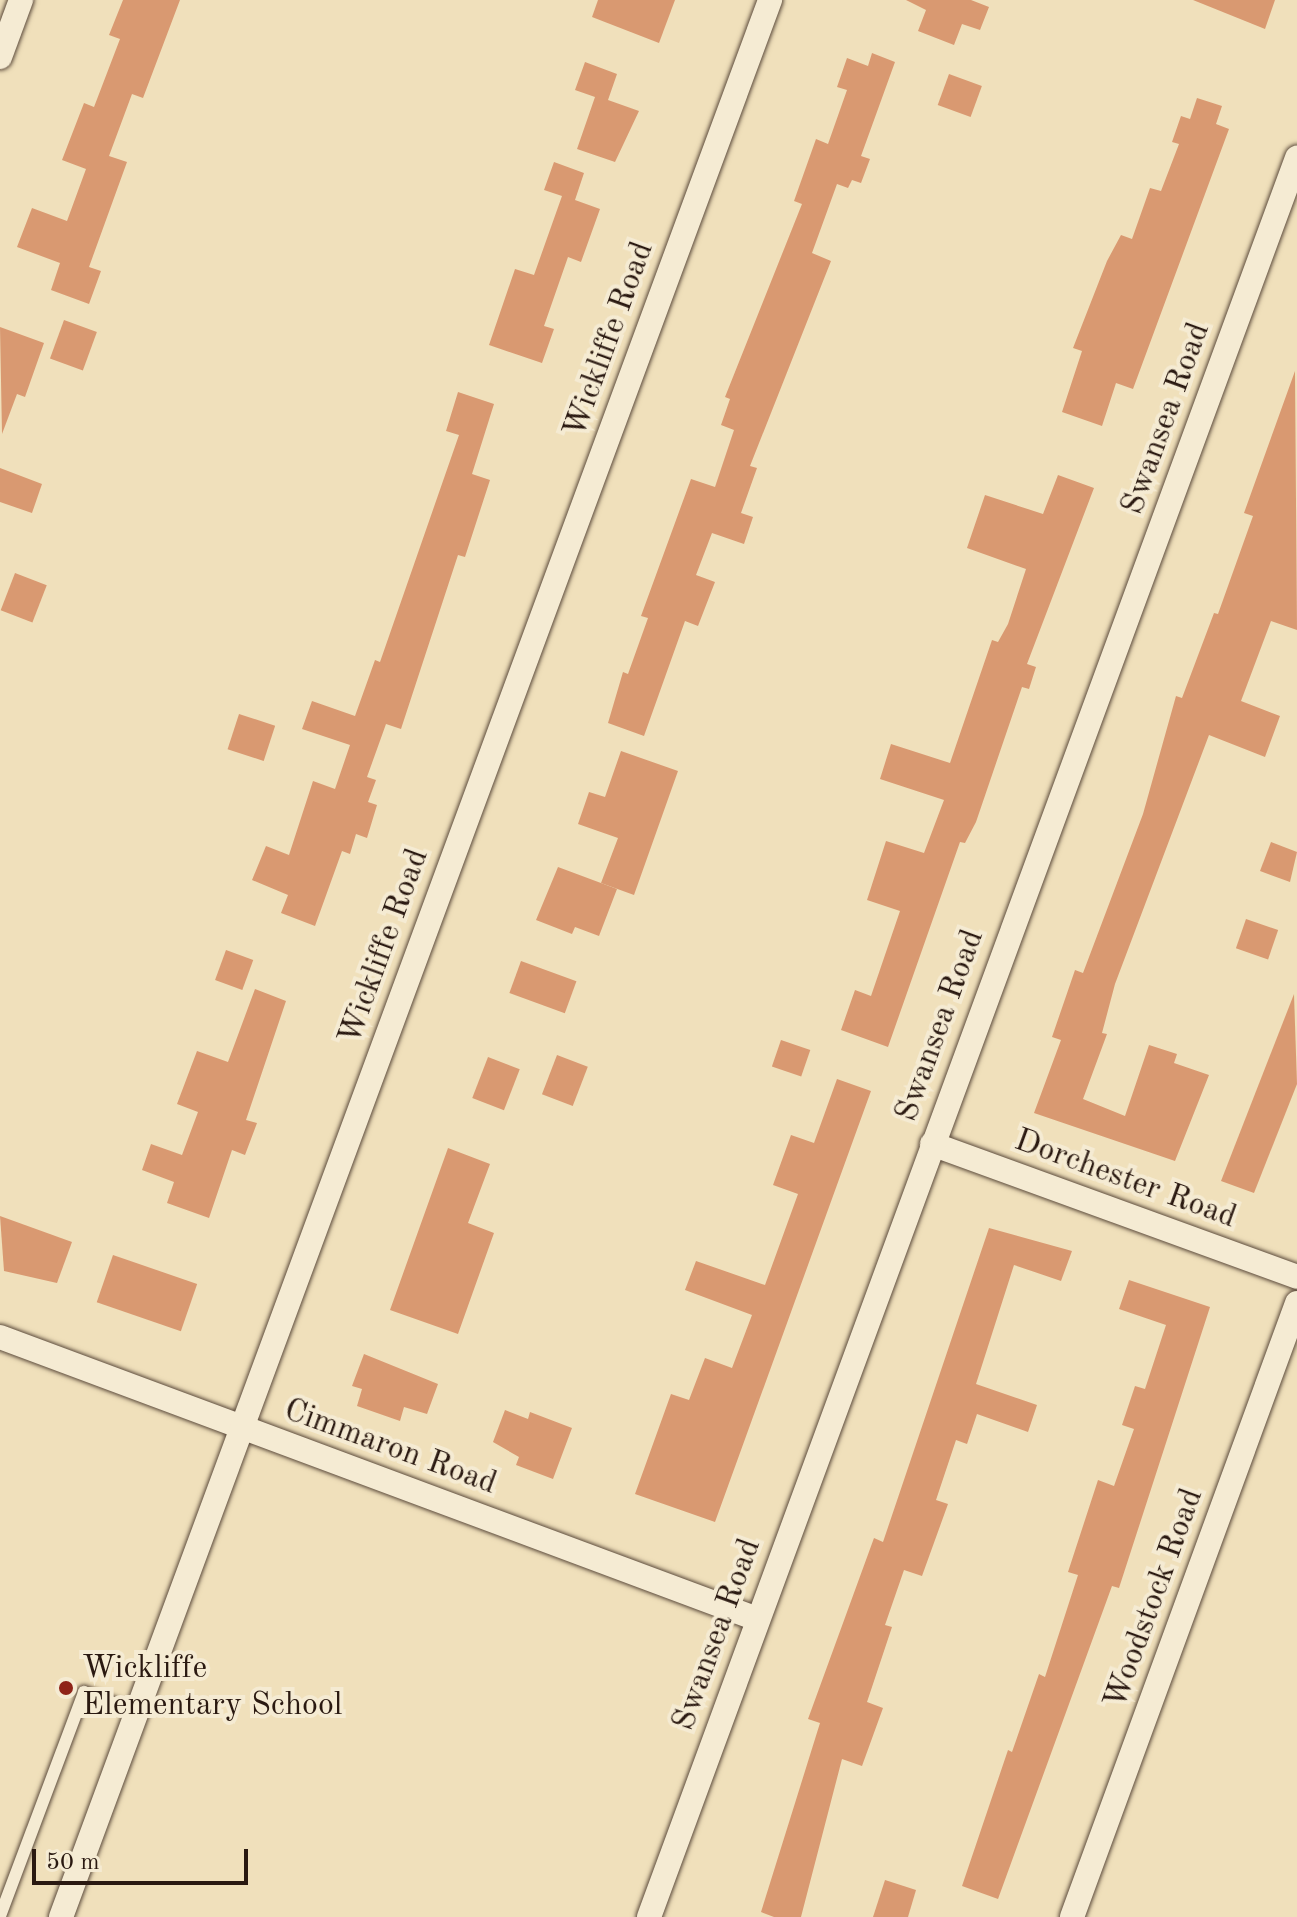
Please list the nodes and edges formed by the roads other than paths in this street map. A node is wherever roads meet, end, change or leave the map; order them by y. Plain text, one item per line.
1 (21, 0) edge
2 (770, 0) edge
3 (0, 57) edge
4 (1297, 158) edge
5 (932, 1144) junction
6 (1297, 1277) edge
7 (1297, 1303) edge
8 (0, 1337) edge
9 (241, 1427) junction
10 (757, 1619) junction
11 (137, 1712) junction
12 (0, 1916) edge
13 (61, 1917) edge
14 (649, 1917) edge
15 (1072, 1917) edge

1 - 3 street
2 - 9 street, Wickliffe Road
4 - 5 street, Swansea Road
5 - 6 street, Dorchester Road
5 - 10 street, Swansea Road
7 - 15 street, Woodstock Road
8 - 9 street, Cimmaron Road
9 - 10 street, Cimmaron Road
9 - 11 street, Wickliffe Road
10 - 14 street, Swansea Road
11 - 12 lane
11 - 13 street, Wickliffe Road

